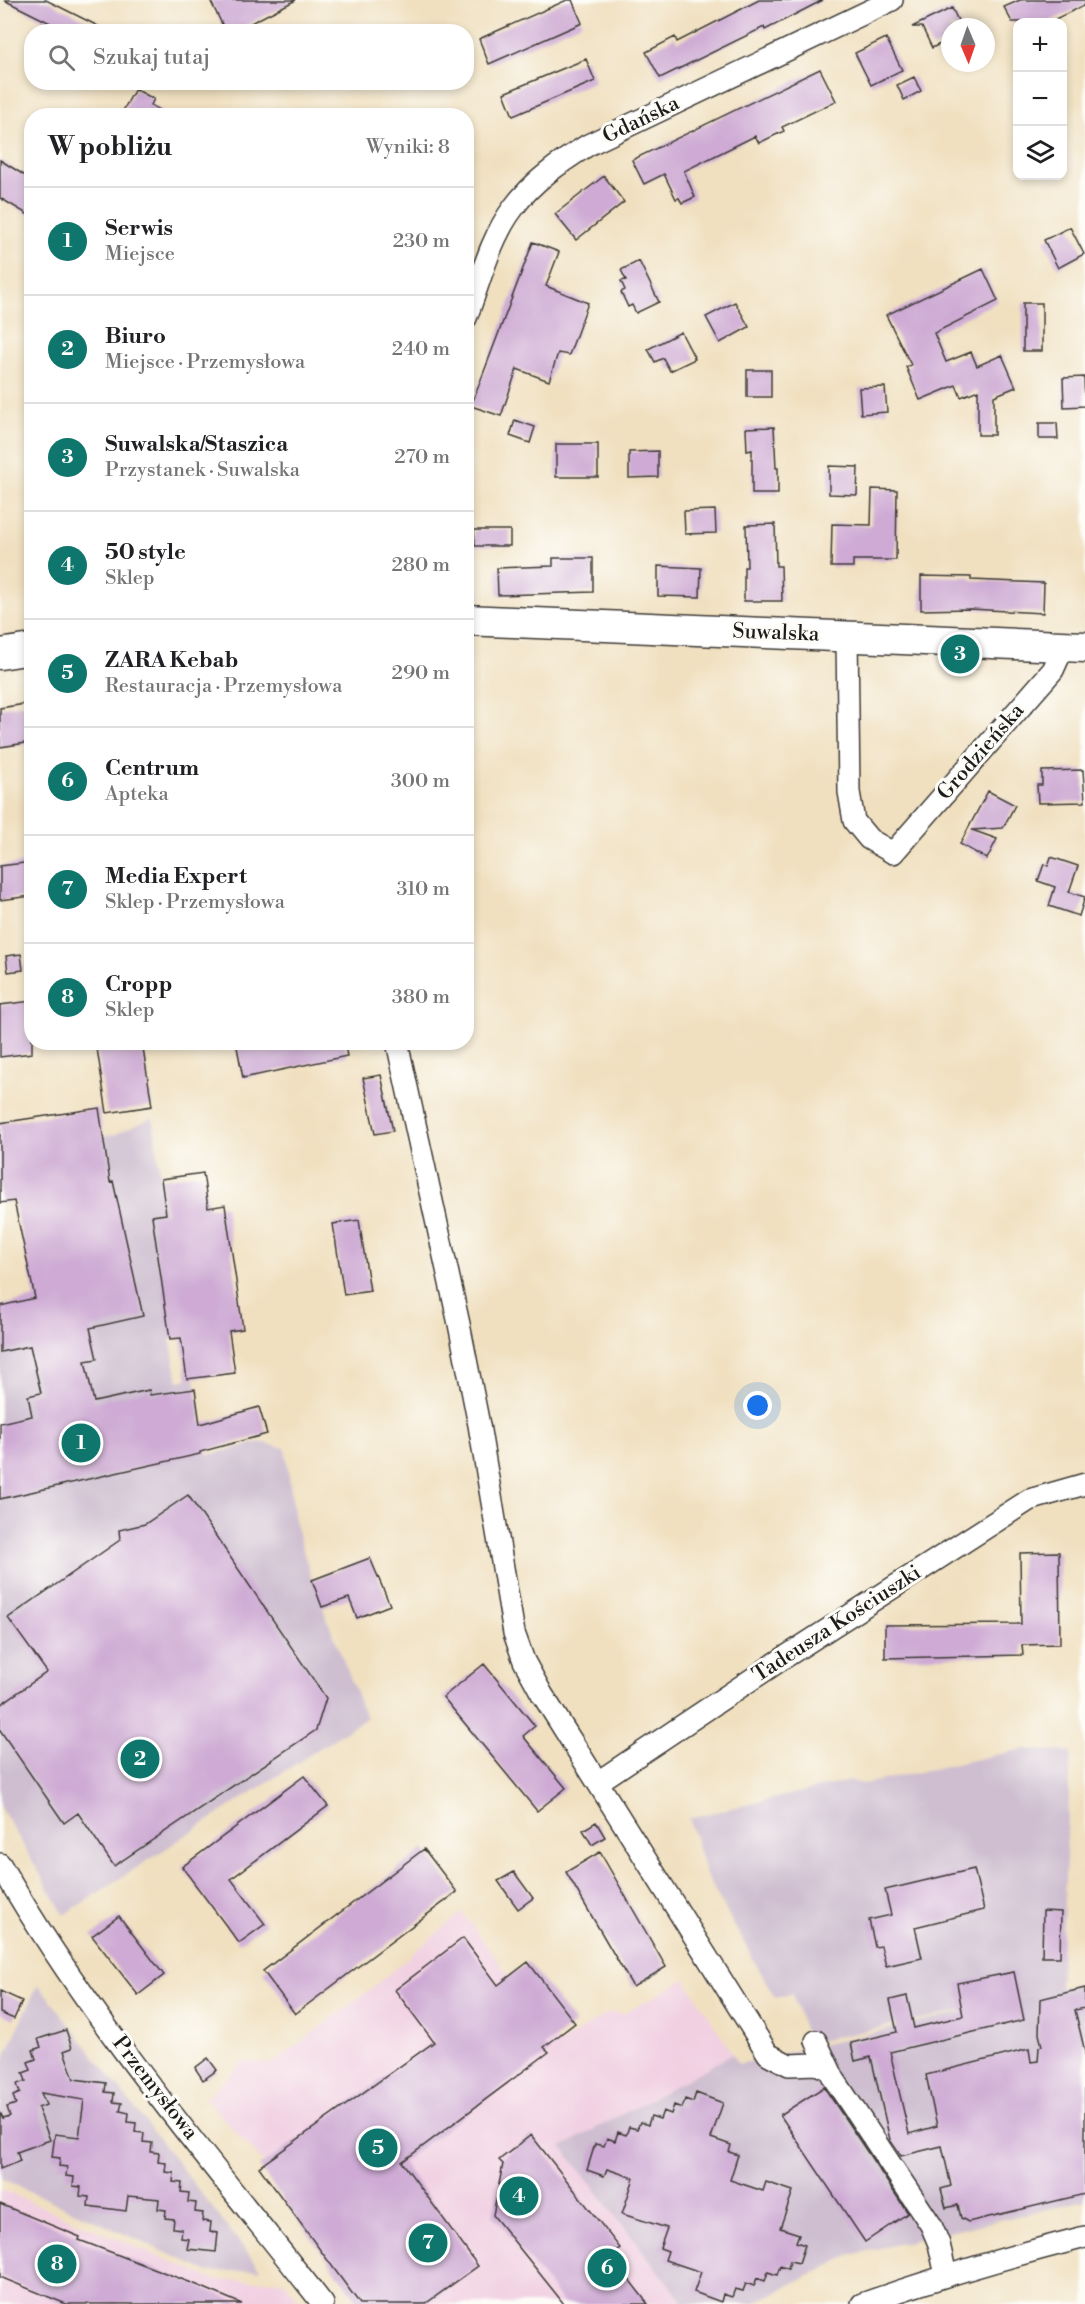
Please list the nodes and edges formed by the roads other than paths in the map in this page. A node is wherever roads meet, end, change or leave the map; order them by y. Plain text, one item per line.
1 (892, 0) edge
2 (474, 297) edge
3 (474, 620) edge
4 (847, 636) junction
5 (1072, 647) edge
6 (24, 650) edge
7 (0, 654) edge
8 (399, 1050) edge
9 (1085, 1484) edge
10 (598, 1782) junction
11 (0, 1864) edge
12 (816, 2041) dead end
13 (829, 2069) junction
14 (1085, 2237) edge
15 (946, 2275) junction
16 (322, 2304) edge
17 (862, 2304) edge

1 - 2 street, Gdańska
3 - 4 street, Suwalska
4 - 5 street, Suwalska
4 - 5 street, Grodzieńska
6 - 7 street
8 - 10 street
9 - 10 street, Tadeusza Kościuszki
10 - 13 street
11 - 16 street, Przemysłowa
12 - 13 street
13 - 15 street
14 - 15 street
15 - 17 street

